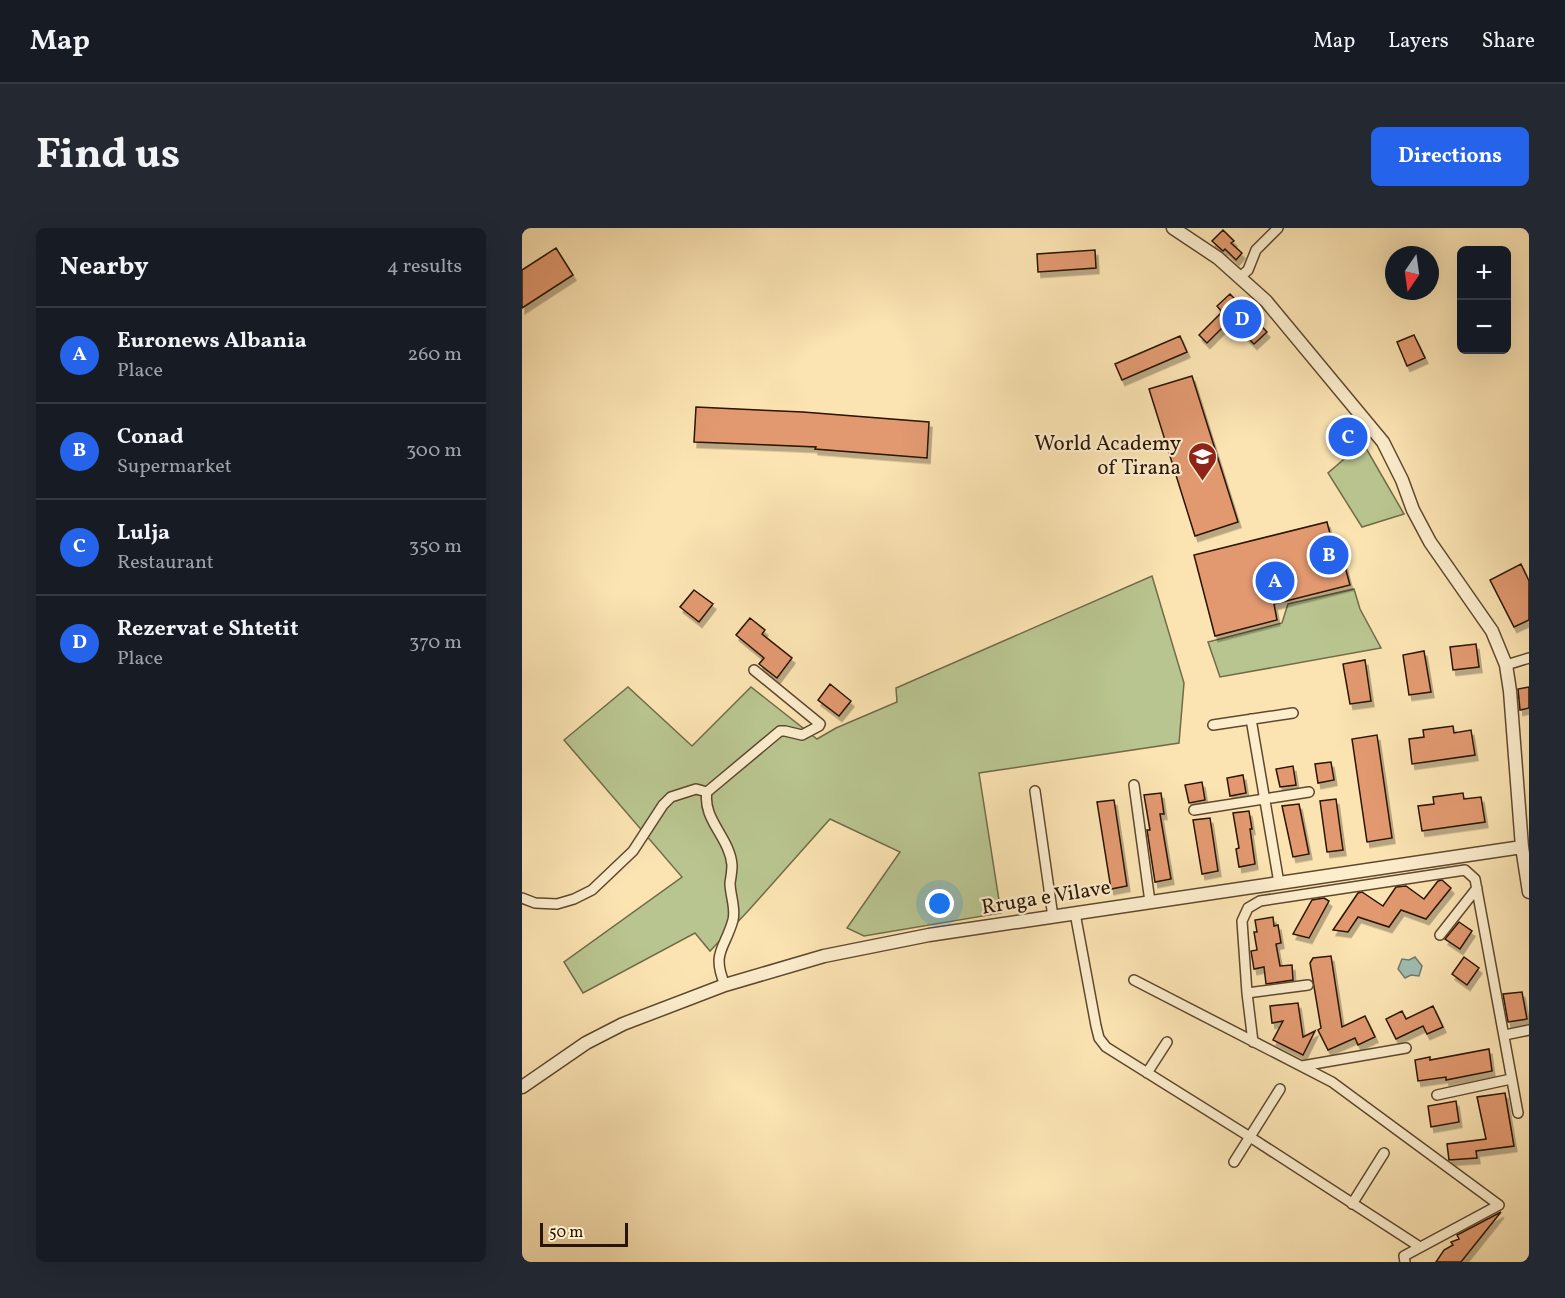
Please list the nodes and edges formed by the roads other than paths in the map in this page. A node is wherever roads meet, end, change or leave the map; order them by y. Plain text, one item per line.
1 (1173, 228) edge
2 (1278, 228) edge
3 (1240, 276) junction
4 (1529, 658) edge
5 (1506, 665) junction
6 (754, 670) dead end
7 (1293, 713) dead end
8 (1251, 719) junction
9 (1213, 725) dead end
10 (1134, 785) dead end
11 (1035, 791) dead end
12 (707, 792) junction
13 (1309, 792) dead end
14 (1264, 799) junction
15 (1194, 810) dead end
16 (1522, 847) junction
17 (1527, 870) edge
18 (1279, 883) junction
19 (1241, 888) junction
20 (1477, 888) junction
21 (1529, 892) edge
22 (522, 897) edge
23 (1150, 902) junction
24 (1248, 908) junction
25 (1076, 913) junction
26 (1053, 916) junction
27 (1440, 935) dead end
28 (1134, 980) dead end
29 (725, 985) junction
30 (1308, 985) dead end
31 (1247, 993) junction
32 (1529, 1030) edge
33 (1505, 1035) junction
34 (1167, 1042) dead end
35 (1253, 1042) junction
36 (1406, 1048) dead end
37 (1302, 1066) junction
38 (1147, 1073) junction
39 (1511, 1079) junction
40 (522, 1087) edge
41 (1280, 1089) dead end
42 (1437, 1095) dead end
43 (1518, 1113) dead end
44 (1250, 1137) junction
45 (1384, 1153) dead end
46 (1233, 1162) dead end
47 (1352, 1204) junction
48 (1420, 1247) junction
49 (1405, 1262) edge

1 - 3 street
2 - 3 street
3 - 5 street
4 - 5 street
5 - 16 street
6 - 12 street
7 - 8 street
8 - 9 street
8 - 14 street
10 - 23 street
11 - 26 street
12 - 22 street
12 - 29 street
13 - 14 street
14 - 15 street
14 - 18 street
16 - 17 street
16 - 18 street, Rruga e Vilave
17 - 21 street
18 - 19 street, Rruga e Vilave
19 - 23 street, Rruga e Vilave
19 - 24 street
20 - 24 street
20 - 27 street
20 - 33 street
23 - 25 street, Rruga e Vilave
24 - 31 street
25 - 26 street, Rruga e Vilave
25 - 38 street
26 - 29 street, Rruga e Vilave
28 - 35 street
29 - 40 street, Rruga e Vilave
30 - 31 street
31 - 35 street
32 - 33 street
33 - 39 street
34 - 38 street
35 - 37 street
36 - 37 street
37 - 48 street
38 - 44 street
39 - 42 street
39 - 43 street
41 - 44 street
44 - 46 street
44 - 47 street
45 - 47 street
47 - 48 street
48 - 49 street

